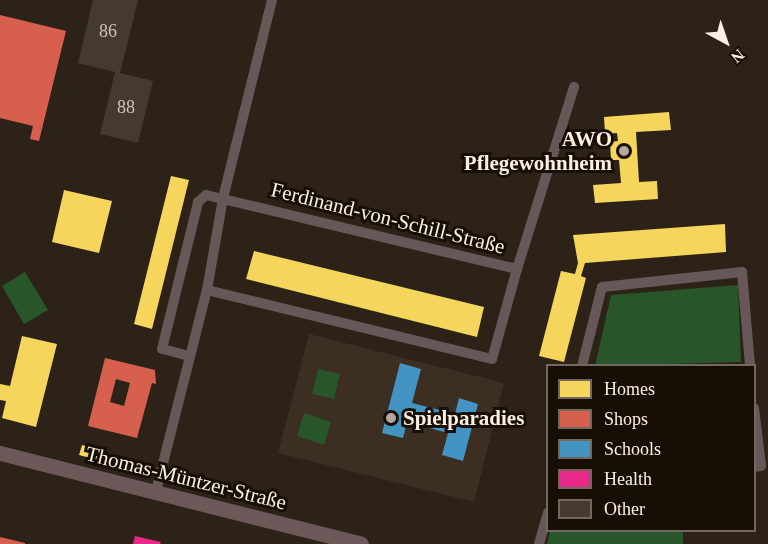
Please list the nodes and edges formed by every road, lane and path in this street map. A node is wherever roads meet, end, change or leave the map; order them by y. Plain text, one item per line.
1 (272, 0) edge
2 (574, 87) dead end
3 (223, 198) junction
4 (517, 269) junction
5 (207, 290) junction
6 (189, 356) junction
7 (582, 364) edge
8 (750, 364) edge
9 (756, 437) edge
10 (0, 453) edge
11 (758, 466) edge
12 (156, 491) junction
13 (546, 518) edge
14 (361, 544) edge
15 (538, 544) edge

1 - 3 street
2 - 4 street
3 - 4 street, Ferdinand-von-Schill-Straße
3 - 5 street
3 - 6 street, Ferdinand-von-Schill-Straße
4 - 5 street, Ferdinand-von-Schill-Straße
5 - 6 street
6 - 12 street
7 - 8 street
9 - 11 street
10 - 12 street, Thomas-Müntzer-Straße
12 - 14 street, Thomas-Müntzer-Straße
13 - 15 street

